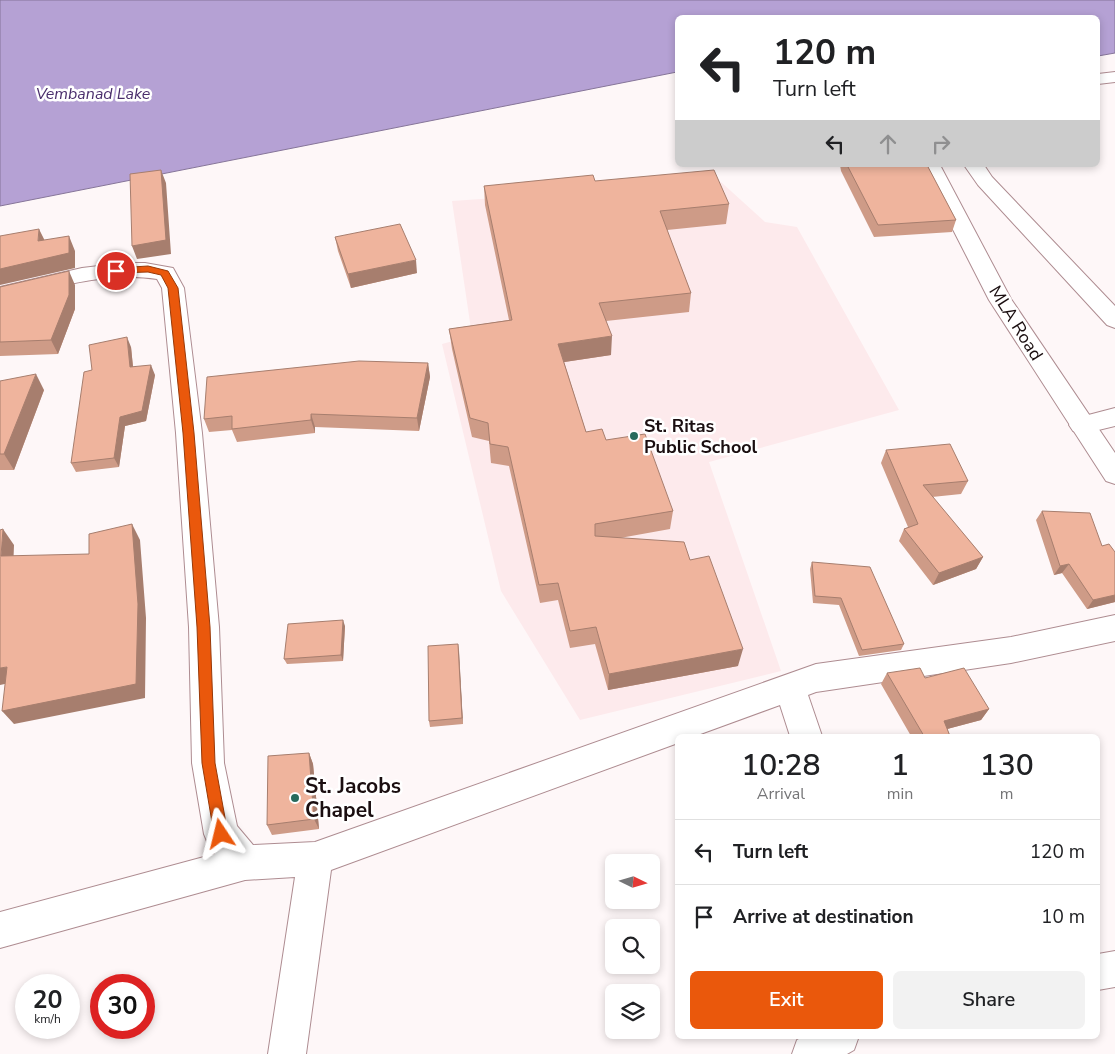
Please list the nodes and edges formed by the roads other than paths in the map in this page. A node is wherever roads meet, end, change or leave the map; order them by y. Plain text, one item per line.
1 (1115, 77) edge
2 (1100, 79) edge
3 (931, 167) edge
4 (975, 167) edge
5 (0, 294) edge
6 (1115, 320) edge
7 (1115, 417) edge
8 (1082, 425) junction
9 (1115, 474) edge
10 (1115, 628) edge
11 (790, 688) junction
12 (805, 734) edge
13 (315, 859) junction
14 (245, 863) junction
15 (0, 930) edge
16 (1115, 969) edge
17 (1100, 972) edge
18 (835, 1039) edge
19 (287, 1054) edge
20 (811, 1054) edge

1 - 2 street
3 - 8 street, MLA Road
4 - 6 street
5 - 14 street
7 - 8 street
8 - 9 street, MLA Road
10 - 11 street
11 - 12 street
11 - 13 street
13 - 14 street
13 - 19 street
14 - 15 street
16 - 17 street
18 - 20 street

